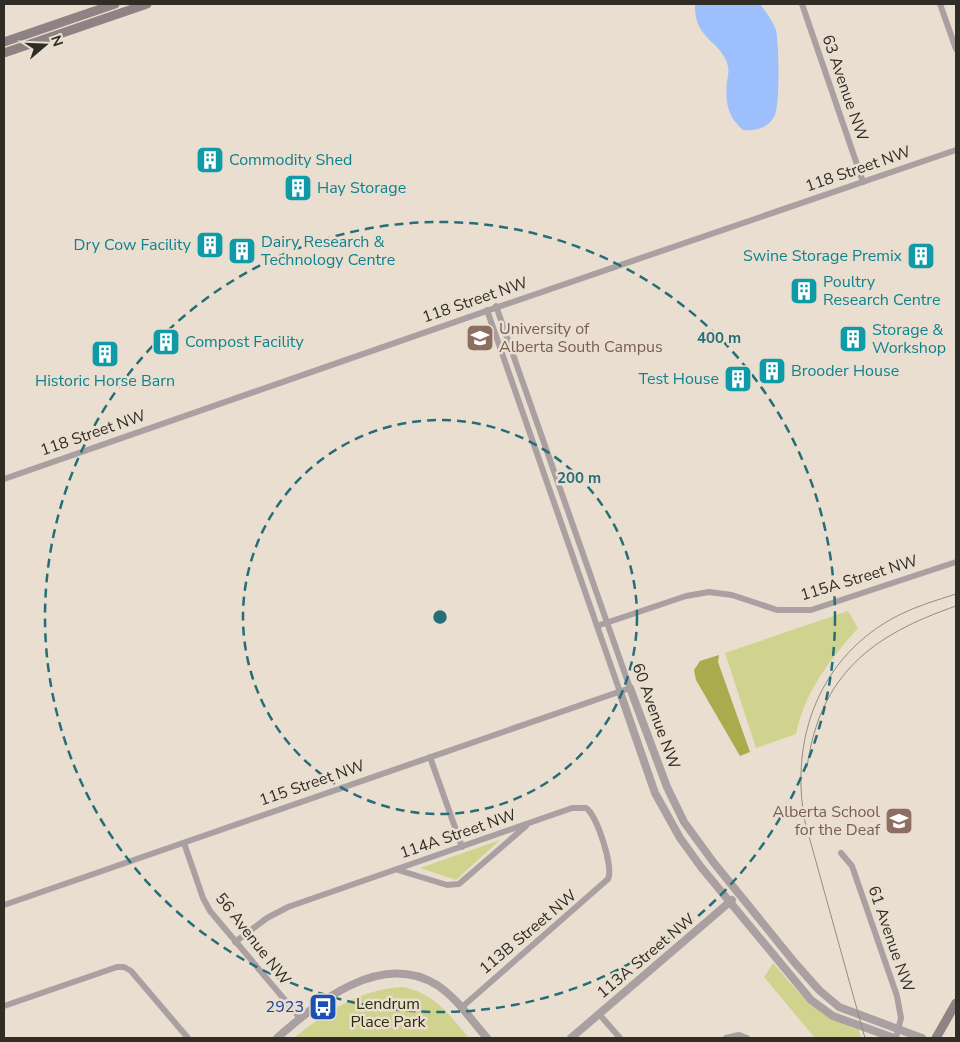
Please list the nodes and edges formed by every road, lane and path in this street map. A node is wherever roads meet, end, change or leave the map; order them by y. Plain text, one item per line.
1 (116, 4) edge
2 (147, 4) edge
3 (802, 4) edge
4 (940, 4) edge
5 (4, 42) edge
6 (956, 49) edge
7 (4, 53) edge
8 (956, 150) edge
9 (863, 182) junction
10 (496, 306) junction
11 (487, 310) junction
12 (4, 479) edge
13 (956, 562) edge
14 (608, 623) junction
15 (597, 626) junction
16 (630, 688) junction
17 (620, 692) junction
18 (430, 756) junction
19 (529, 824) junction
20 (184, 843) junction
21 (462, 847) junction
22 (841, 853) dead end
23 (397, 870) junction
24 (610, 874) joint
25 (739, 894) junction
26 (730, 902) junction
27 (4, 905) edge
28 (235, 942) junction
29 (956, 1003) edge
30 (4, 1006) edge
31 (461, 1008) junction
32 (599, 1014) junction
33 (300, 1018) junction
34 (896, 1036) edge
35 (188, 1038) edge
36 (277, 1038) edge
37 (487, 1038) edge
38 (571, 1038) edge
39 (620, 1038) edge
40 (726, 1038) edge
41 (747, 1038) edge
42 (922, 1038) edge
43 (936, 1038) edge

1 - 5 main road
2 - 7 main road
3 - 9 street, 63 Avenue NW
4 - 6 street
8 - 9 street, 118 Street NW
9 - 10 street, 118 Street NW
10 - 11 street, 118 Street NW
10 - 14 street, 60 Avenue NW
11 - 12 street, 118 Street NW
11 - 15 street, 60 Avenue NW
13 - 14 street, 115A Street NW
14 - 15 street, 115A Street NW
14 - 16 street, 60 Avenue NW
15 - 17 street, 60 Avenue NW
16 - 17 street, 115 Street NW
16 - 25 street, 60 Avenue NW
17 - 18 street, 115 Street NW
17 - 26 street, 60 Avenue NW
18 - 20 street, 115 Street NW
18 - 21 street
19 - 21 street, 114A Street NW
19 - 23 street, 114A Street NW
19 - 24 street, 114A Street NW
20 - 27 street, 115 Street NW
20 - 28 street, 56 Avenue NW
21 - 23 street, 114A Street NW
22 - 34 street, 61 Avenue NW
23 - 28 street, 114A Street NW
24 - 31 street, 113B Street NW
25 - 26 street, 113A Street NW
25 - 34 street, 60 Avenue NW
26 - 32 street, 113A Street NW
26 - 34 street, 60 Avenue NW
28 - 33 street, 56 Avenue NW
29 - 43 main road
30 - 35 street
31 - 33 street
31 - 37 street
32 - 38 street, 113A Street NW
32 - 39 street
33 - 36 street
34 - 42 street, 60 Avenue NW
40 - 41 street

